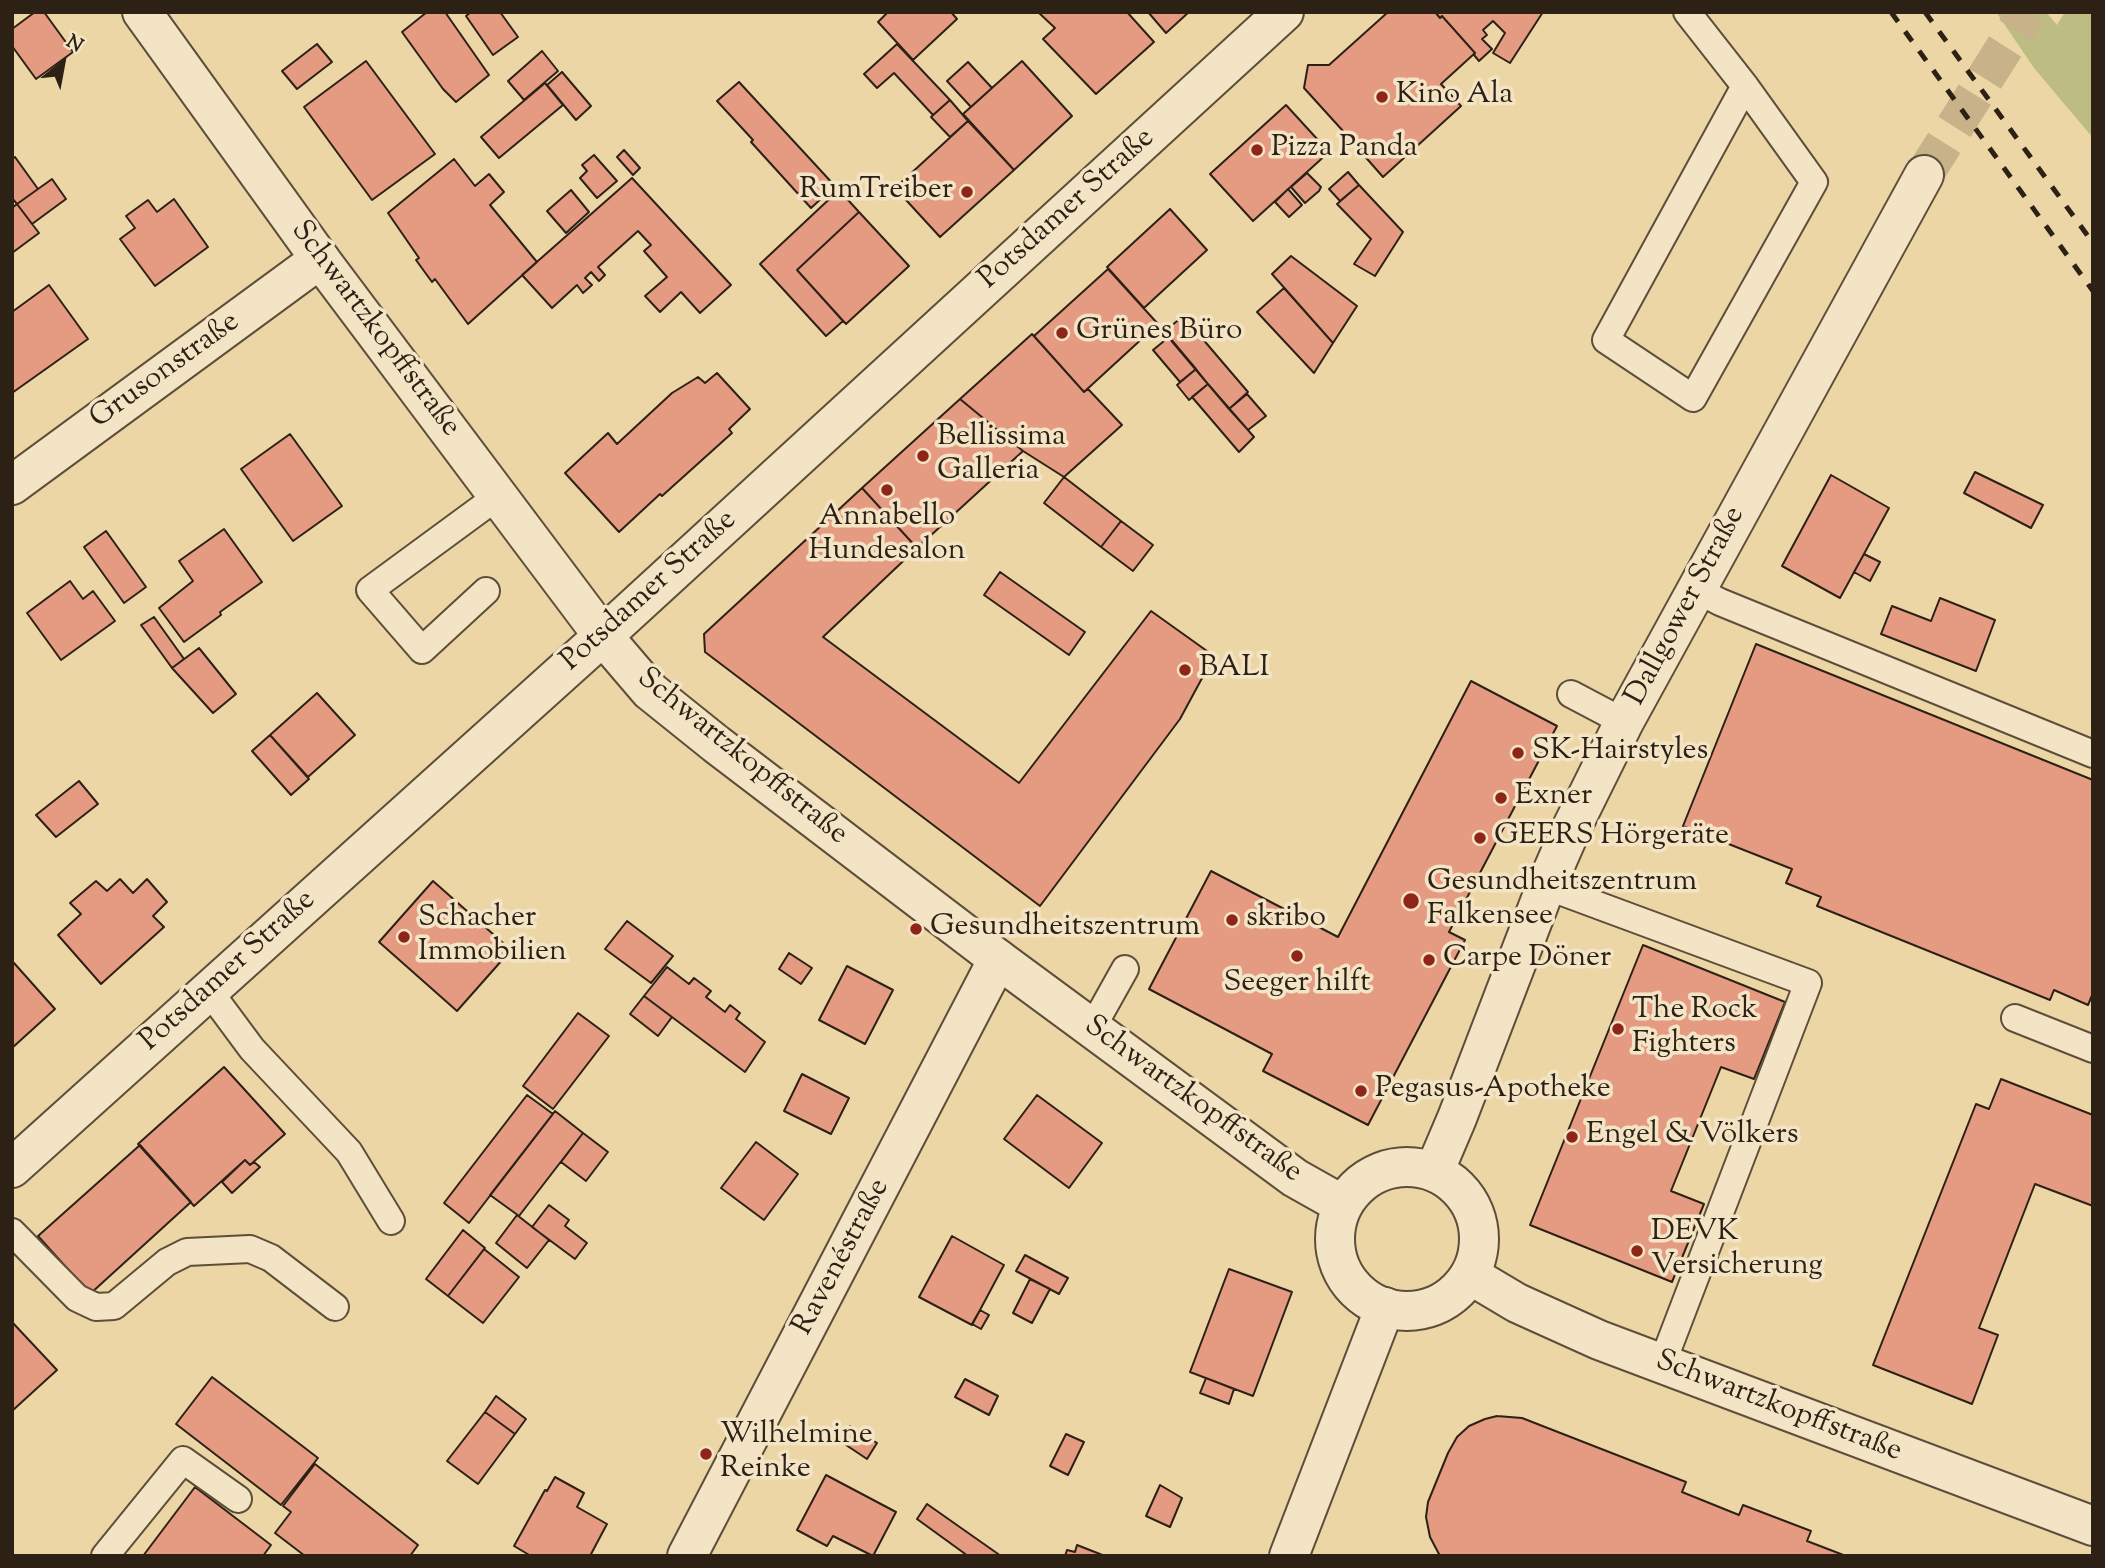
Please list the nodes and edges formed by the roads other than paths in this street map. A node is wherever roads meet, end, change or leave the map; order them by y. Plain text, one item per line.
1 (142, 12) edge
2 (1284, 12) edge
3 (1687, 12) edge
4 (1745, 86) junction
5 (1924, 175) tunnel mouth
6 (320, 259) junction
7 (12, 485) edge
8 (498, 496) junction
9 (1697, 590) junction
10 (486, 591) dead end
11 (603, 636) junction
12 (1571, 694) dead end
13 (1624, 722) junction
14 (2093, 754) edge
15 (1546, 886) junction
16 (999, 960) junction
17 (1125, 969) dead end
18 (209, 991) junction
19 (2015, 1018) dead end
20 (1092, 1028) junction
21 (2093, 1049) edge
22 (12, 1168) edge
23 (1434, 1172) junction
24 (1343, 1205) junction
25 (391, 1221) dead end
26 (12, 1232) edge
27 (1470, 1275) junction
28 (335, 1307) dead end
29 (1385, 1307) junction
30 (1662, 1364) junction
31 (238, 1499) dead end
32 (2093, 1526) edge
33 (105, 1556) edge
34 (687, 1556) edge
35 (1289, 1556) edge

1 - 6 street, Schwartzkopffstraße
2 - 11 street, Potsdamer Straße
3 - 4 lane
4 - 4 lane
5 - 9 street, Dallgower Straße
6 - 7 street, Grusonstraße
6 - 8 street, Schwartzkopffstraße
8 - 10 lane
8 - 11 street, Schwartzkopffstraße
9 - 13 street, Dallgower Straße
9 - 14 lane
11 - 16 street, Schwartzkopffstraße
11 - 18 street, Potsdamer Straße
12 - 13 lane
13 - 15 street, Dallgower Straße
15 - 23 street, Dallgower Straße
15 - 30 lane
16 - 20 street, Schwartzkopffstraße
16 - 34 street, Ravenéstraße
17 - 20 lane
18 - 22 street, Potsdamer Straße
18 - 25 lane
19 - 21 lane
20 - 24 street, Schwartzkopffstraße
23 - 24 street
23 - 27 street
24 - 29 street
26 - 28 lane
27 - 29 street
27 - 30 street, Schwartzkopffstraße
29 - 35 street
30 - 32 street, Schwartzkopffstraße
31 - 33 lane

